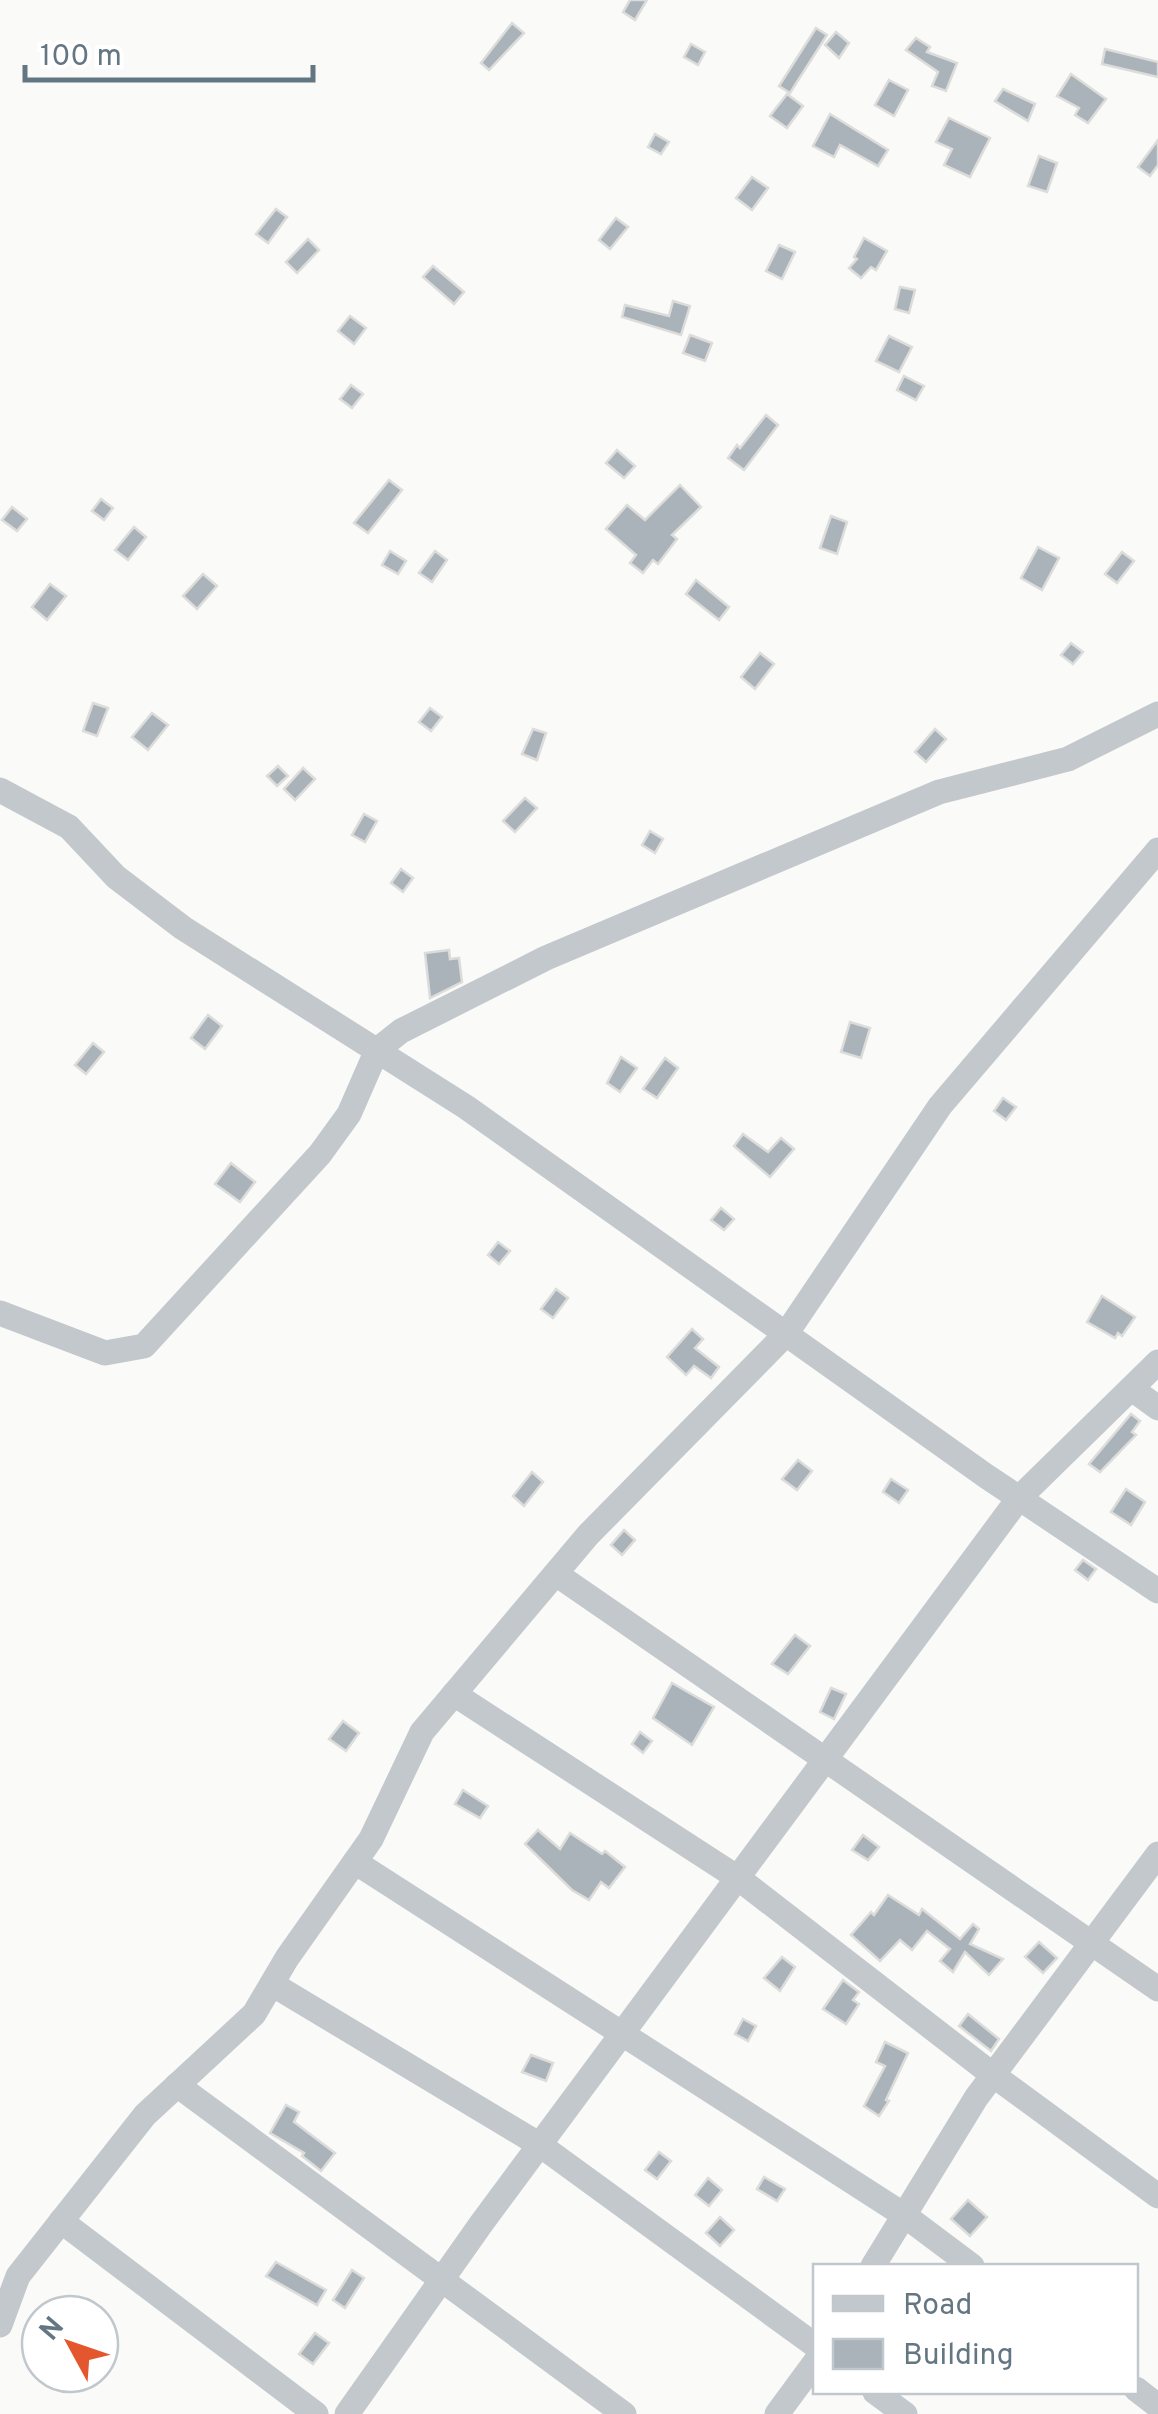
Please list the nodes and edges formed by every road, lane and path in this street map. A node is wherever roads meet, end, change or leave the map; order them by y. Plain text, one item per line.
1 (1158, 714) edge
2 (0, 790) edge
3 (1158, 850) edge
4 (377, 1050) junction
5 (0, 1312) edge
6 (786, 1334) junction
7 (1158, 1362) edge
8 (1132, 1390) junction
9 (1158, 1408) edge
10 (1019, 1498) junction
11 (556, 1574) junction
12 (1158, 1591) edge
13 (454, 1694) junction
14 (827, 1758) junction
15 (1158, 1854) edge
16 (355, 1862) junction
17 (738, 1878) junction
18 (1092, 1943) junction
19 (272, 1984) junction
20 (1158, 1989) edge
21 (621, 2035) junction
22 (993, 2075) junction
23 (176, 2085) junction
24 (540, 2145) junction
25 (1158, 2196) edge
26 (904, 2215) junction
27 (62, 2221) junction
28 (874, 2264) edge
29 (969, 2264) edge
30 (441, 2280) junction
31 (0, 2325) edge
32 (813, 2344) edge
33 (813, 2365) edge
34 (1138, 2391) edge
35 (878, 2394) edge
36 (1158, 2406) edge
37 (316, 2414) edge
38 (347, 2414) edge
39 (624, 2414) edge
40 (777, 2414) edge
41 (904, 2414) edge

1 - 4 street
2 - 4 street
3 - 6 street
4 - 5 street
4 - 6 street
6 - 10 street
6 - 11 street
7 - 8 street
8 - 9 street
8 - 10 street
10 - 12 street
10 - 14 street
11 - 13 street
11 - 14 street
13 - 16 street
13 - 17 street
14 - 17 street
14 - 18 street
15 - 18 street
16 - 19 street
16 - 21 street
17 - 21 street
17 - 22 street
18 - 20 street
18 - 22 street
19 - 23 street
19 - 24 street
21 - 24 street
21 - 26 street
22 - 25 street
22 - 26 street
23 - 27 street
23 - 30 street
24 - 30 street
24 - 32 street
26 - 28 street
26 - 29 street
27 - 31 street
27 - 37 street
30 - 38 street
30 - 39 street
33 - 40 street
34 - 36 street
35 - 41 street

